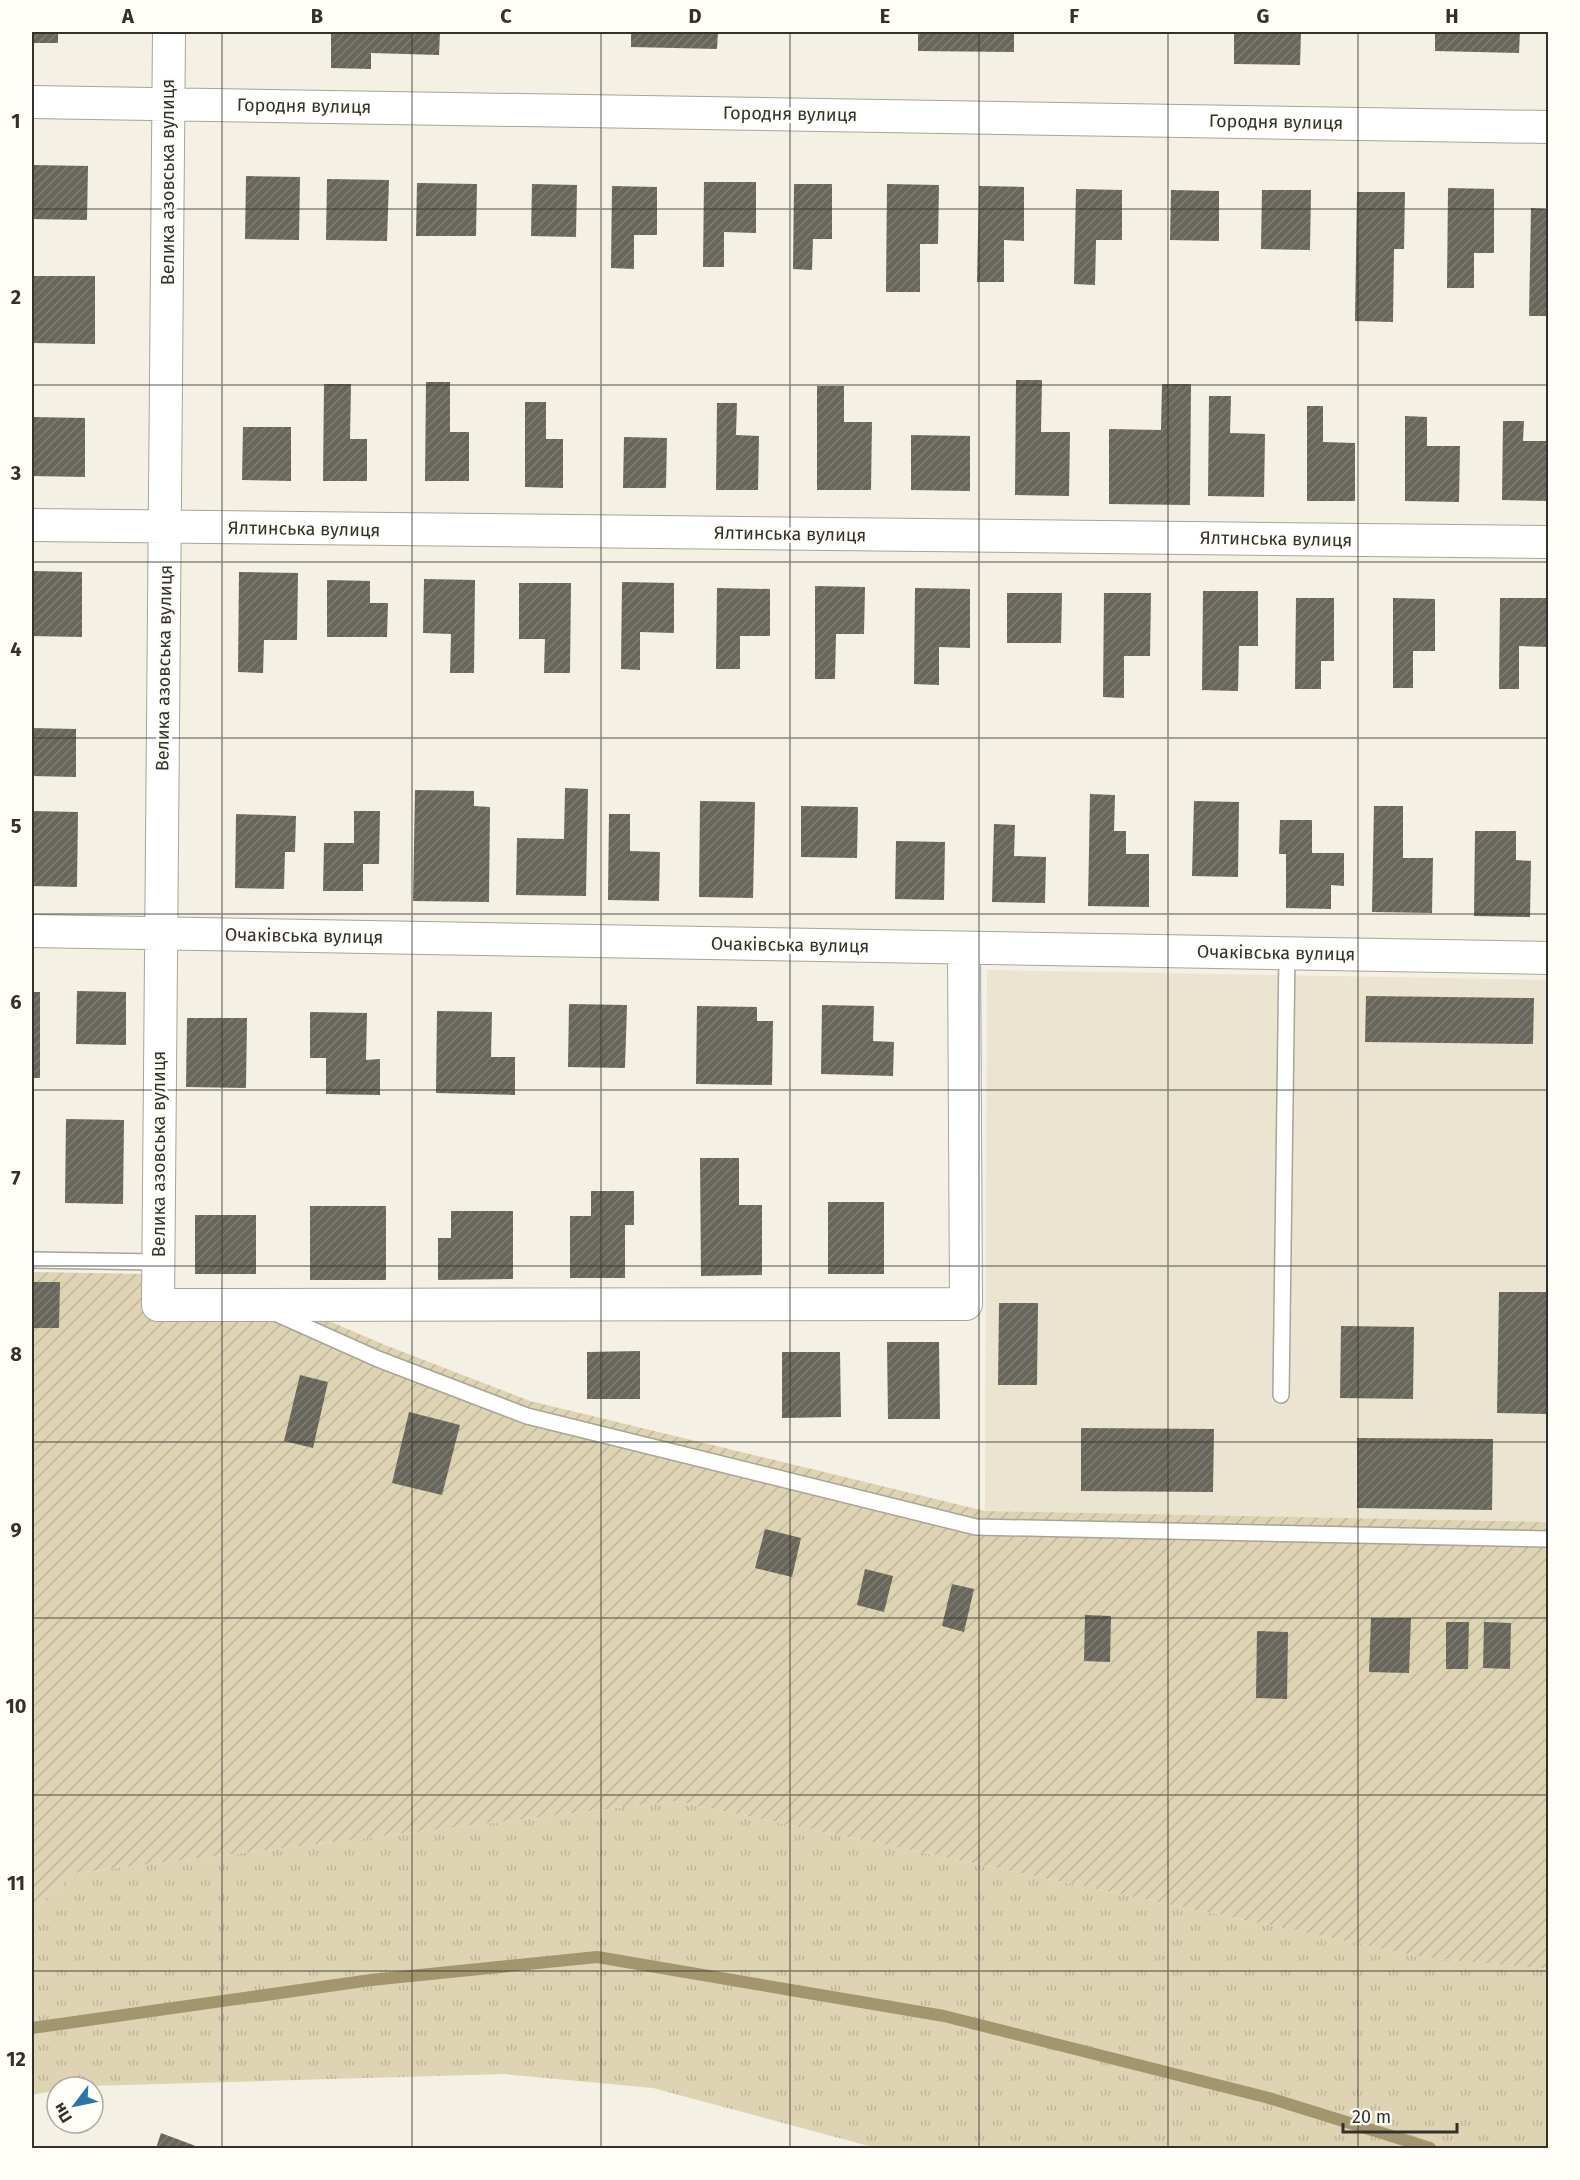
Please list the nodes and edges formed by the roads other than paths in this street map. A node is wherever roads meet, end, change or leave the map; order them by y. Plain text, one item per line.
1 (169, 32) edge
2 (32, 102) edge
3 (168, 103) junction
4 (1548, 127) edge
5 (32, 525) edge
6 (165, 527) junction
7 (1548, 542) edge
8 (32, 932) edge
9 (161, 934) junction
10 (964, 948) junction
11 (1287, 954) junction
12 (1548, 958) edge
13 (32, 1260) edge
14 (159, 1262) junction
15 (261, 1306) junction
16 (1281, 1395) dead end
17 (1548, 1539) edge

1 - 3 street, Велика азовська вулиця
2 - 3 street, Городня вулиця
3 - 4 street, Городня вулиця
3 - 6 street, Велика азовська вулиця
5 - 6 street, Ялтинська вулиця
6 - 7 street, Ялтинська вулиця
6 - 9 street, Велика азовська вулиця
8 - 9 street, Очаківська вулиця
9 - 10 street, Очаківська вулиця
9 - 14 street, Велика азовська вулиця
10 - 11 street, Очаківська вулиця
10 - 15 street
11 - 12 street, Очаківська вулиця
11 - 16 lane
13 - 14 lane
14 - 15 street, Велика азовська вулиця
15 - 17 lane

